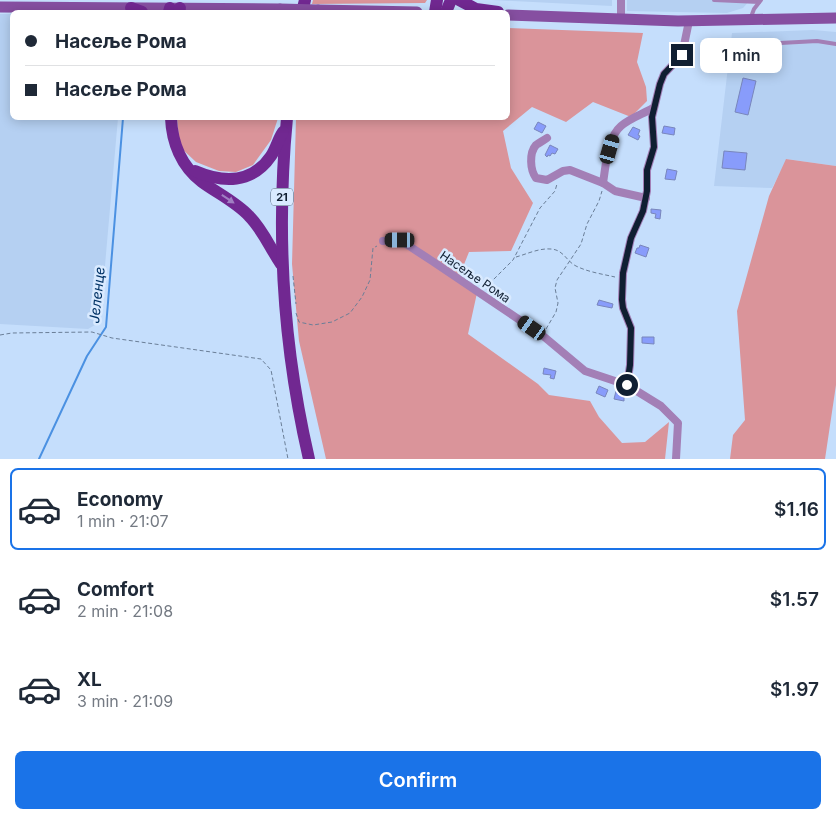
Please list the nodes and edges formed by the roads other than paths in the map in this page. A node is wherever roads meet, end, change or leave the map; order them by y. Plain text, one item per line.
1 (459, 0) edge
2 (621, 0) edge
3 (714, 0) edge
4 (760, 1) edge
5 (0, 8) edge
6 (136, 10) edge
7 (175, 10) edge
8 (318, 10) edge
9 (483, 10) edge
10 (510, 15) edge
11 (750, 18) junction
12 (836, 18) edge
13 (620, 20) junction
14 (689, 20) junction
15 (836, 44) edge
16 (741, 46) dead end
17 (654, 108) junction
18 (171, 120) edge
19 (286, 123) edge
20 (547, 138) dead end
21 (190, 169) junction
22 (603, 182) junction
23 (646, 198) junction
24 (383, 241) road end
25 (282, 266) junction
26 (627, 385) junction
27 (309, 459) edge
28 (676, 459) edge

1 - 9 main road
2 - 13 street
3 - 4 lane
4 - 11 lane
5 - 6 main road
6 - 7 main road
7 - 8 main road, bridge
10 - 13 main road
11 - 12 main road
11 - 14 main road
13 - 14 main road
14 - 17 street
15 - 16 lane
17 - 22 street
17 - 23 street
18 - 21 main road
19 - 21 main road
19 - 25 main road, 21
20 - 22 street
21 -> 25 main road
22 - 23 street
23 - 26 street
24 - 26 street, Насеље Рома
25 - 27 main road, 21
26 - 28 street, Насеље Рома

